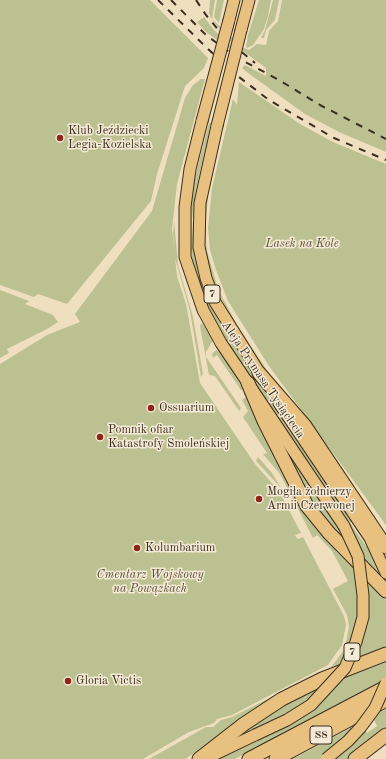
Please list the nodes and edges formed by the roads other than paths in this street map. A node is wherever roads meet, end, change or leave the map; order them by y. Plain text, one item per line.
1 (234, 0) edge
2 (249, 0) edge
3 (259, 373) junction
4 (248, 382) junction
5 (386, 547) edge
6 (386, 572) edge
7 (386, 591) edge
8 (386, 654) edge
9 (386, 684) edge
10 (386, 687) edge
11 (386, 700) edge
12 (386, 735) edge
13 (199, 759) edge
14 (205, 759) edge
15 (249, 759) edge
16 (276, 759) edge
17 (326, 759) edge
18 (355, 759) edge

1 - 4 main road, Aleja Prymasa Tysiąclecia / 7, bridge
2 - 3 main road, Aleja Prymasa Tysiąclecia / 7, bridge
3 - 5 highway
3 - 6 main road, Aleja Prymasa Tysiąclecia / 7
4 - 7 highway
4 - 14 main road, Aleja Prymasa Tysiąclecia / 7, bridge
8 - 13 highway
9 - 17 main road, bridge
10 - 15 highway, S8
11 - 16 highway, S8
12 - 18 highway

